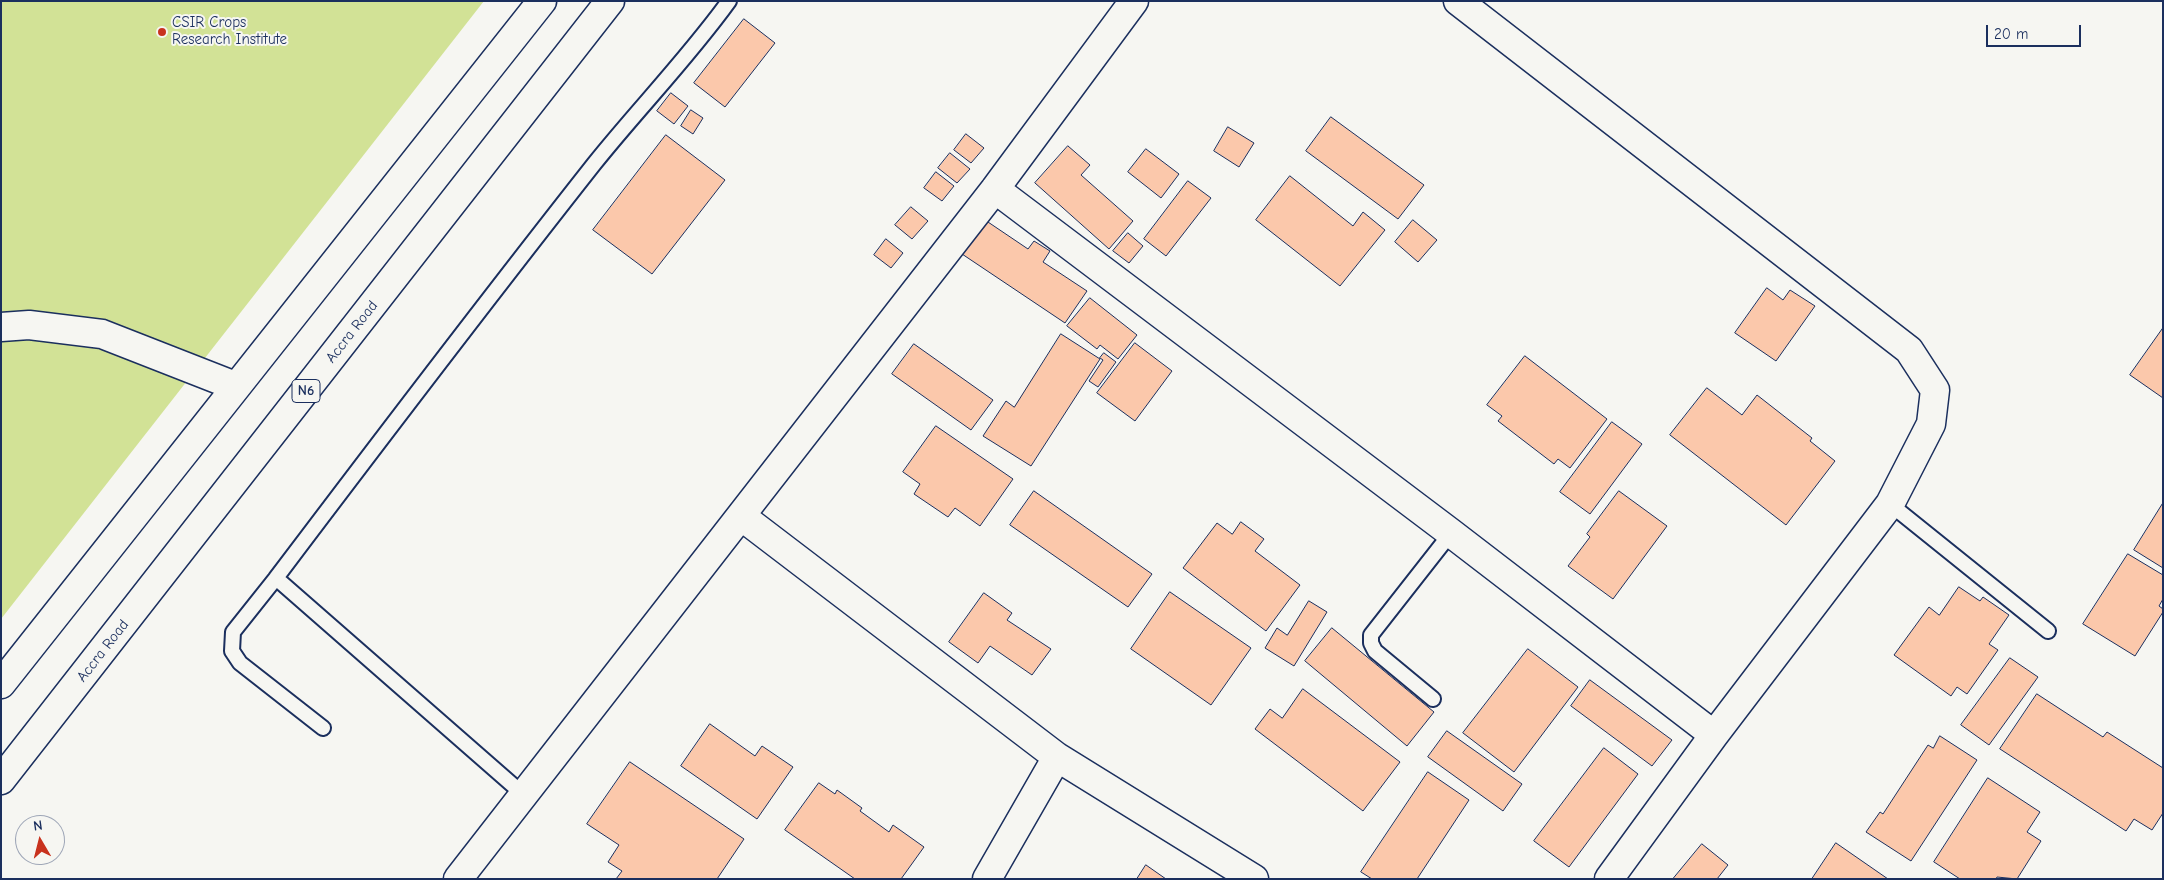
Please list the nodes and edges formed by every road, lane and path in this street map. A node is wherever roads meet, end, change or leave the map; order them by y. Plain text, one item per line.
1 (542, 1) edge
2 (610, 1) edge
3 (729, 1) edge
4 (1134, 1) edge
5 (1458, 1) edge
6 (995, 189) junction
7 (1, 327) edge
8 (235, 386) junction
9 (1890, 504) junction
10 (741, 516) junction
11 (1451, 533) junction
12 (276, 578) junction
13 (2048, 631) dead end
14 (1, 684) edge
15 (1433, 699) dead end
16 (323, 728) dead end
17 (1714, 735) junction
18 (1057, 757) junction
19 (1, 780) edge
20 (524, 794) junction
21 (458, 879) edge
22 (987, 879) edge
23 (1254, 879) edge
24 (1609, 879) edge

1 - 8 main road
2 - 19 main road, Accra Road / N6
3 - 12 lane
4 - 6 main road
5 - 9 main road
6 - 10 main road
6 - 11 main road
7 - 8 main road
8 - 14 main road
9 - 13 lane
9 - 17 main road
10 - 18 main road
10 - 20 main road
11 - 15 lane
11 - 17 main road
12 - 16 lane
12 - 20 lane
17 - 24 main road
18 - 22 main road
18 - 23 main road
20 - 21 main road

